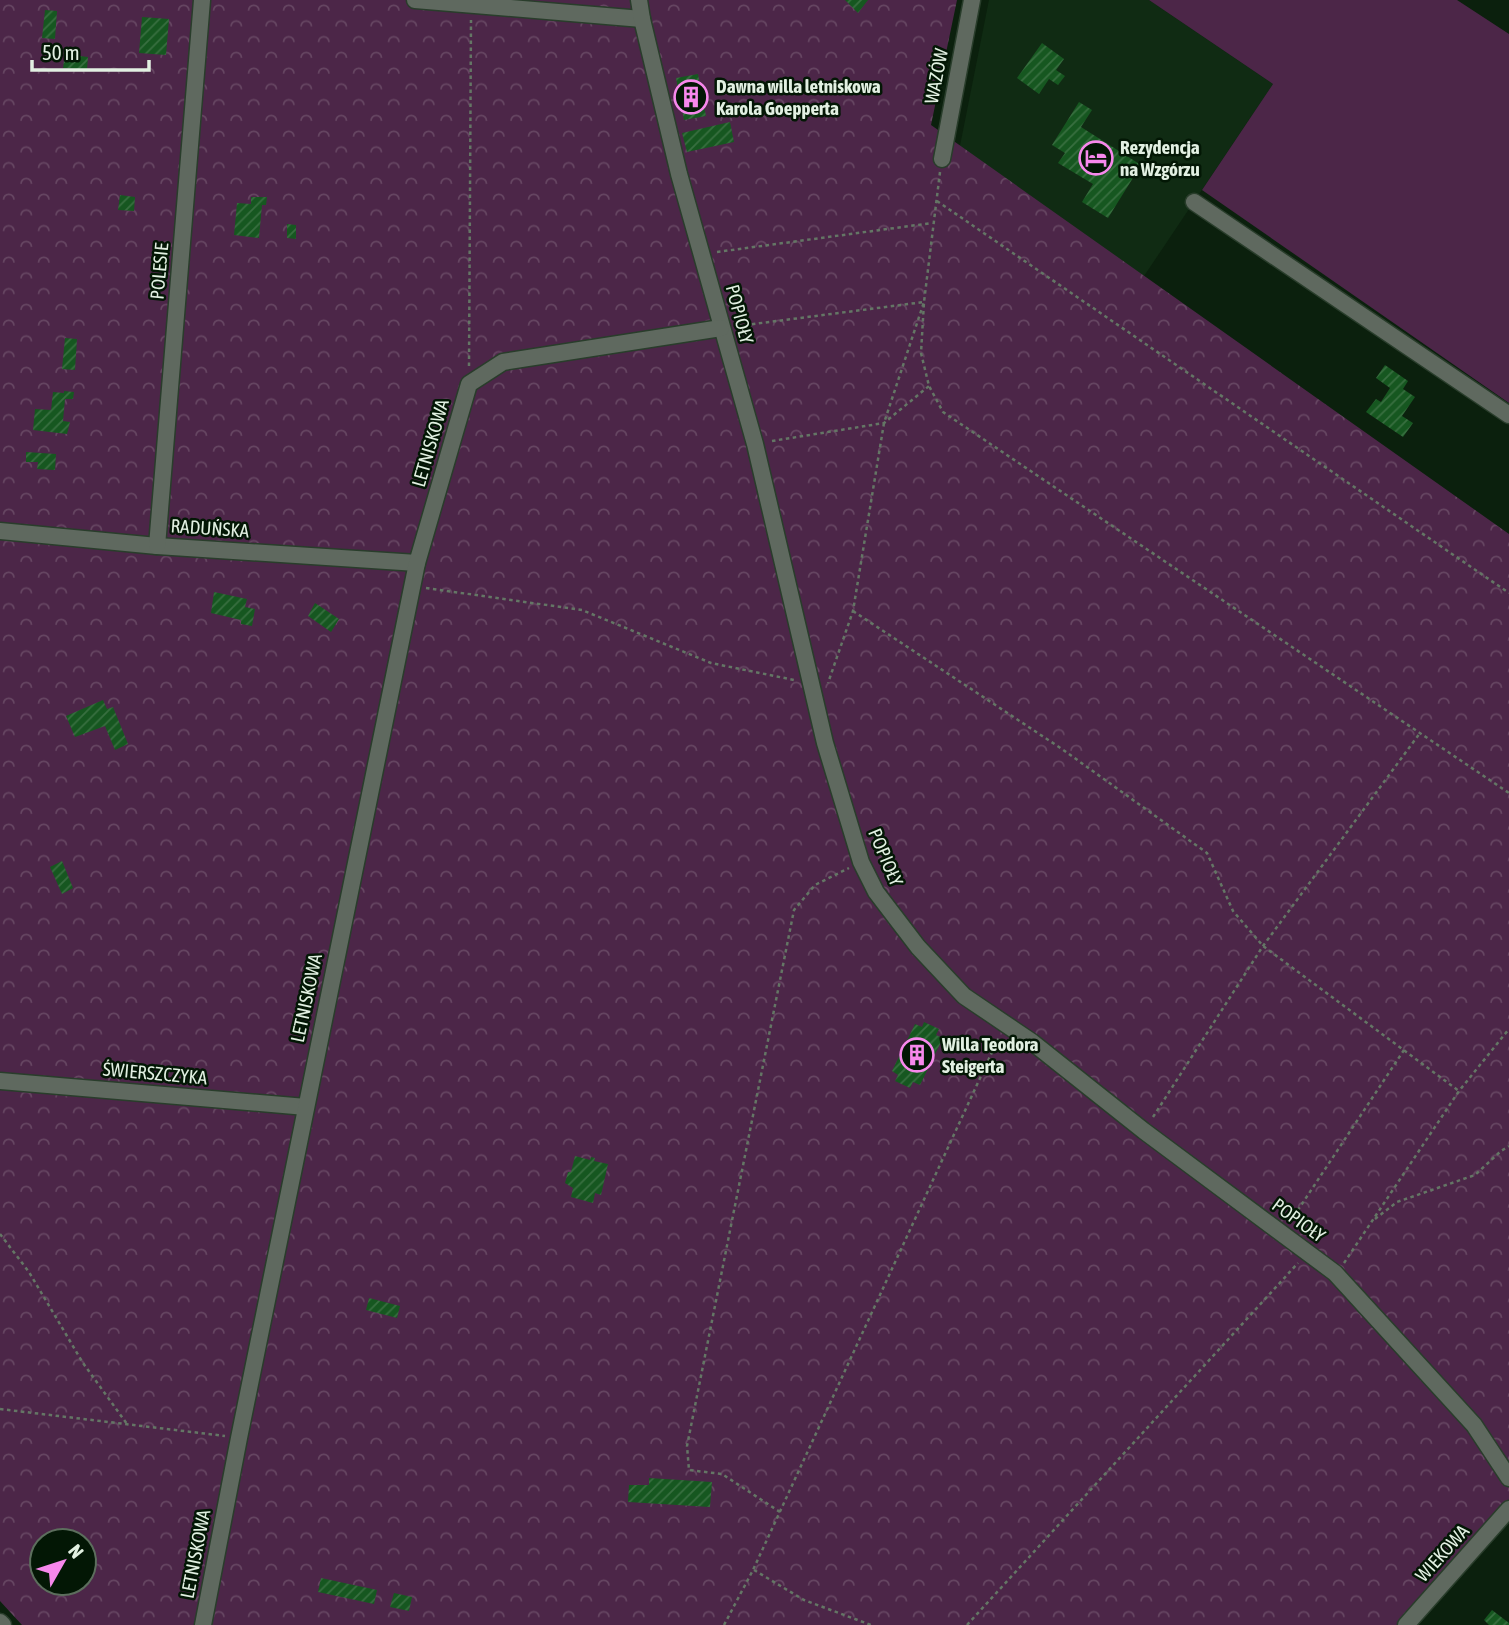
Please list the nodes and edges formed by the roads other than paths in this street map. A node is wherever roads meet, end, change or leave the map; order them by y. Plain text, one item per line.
1 (202, 0) edge
2 (415, 0) edge
3 (639, 0) edge
4 (972, 0) edge
5 (642, 19) junction
6 (942, 159) road end
7 (1194, 202) dead end
8 (721, 328) junction
9 (1509, 415) edge
10 (0, 531) edge
11 (157, 546) junction
12 (417, 563) junction
13 (0, 1081) edge
14 (306, 1107) junction
15 (1509, 1478) edge
16 (1509, 1509) edge
17 (203, 1625) edge
18 (1406, 1625) edge

1 - 11 street, POLESIE
2 - 5 street
3 - 5 street, POPIOŁY
4 - 6 street, WAZÓW
5 - 8 street, POPIOŁY
7 - 9 street
8 - 12 street, LETNISKOWA
8 - 15 street, POPIOŁY
10 - 11 street, RADUŃSKA
11 - 12 street, RADUŃSKA
12 - 14 street, LETNISKOWA
13 - 14 street, ŚWIERSZCZYKA
14 - 17 street, LETNISKOWA
16 - 18 street, WIEKOWA

